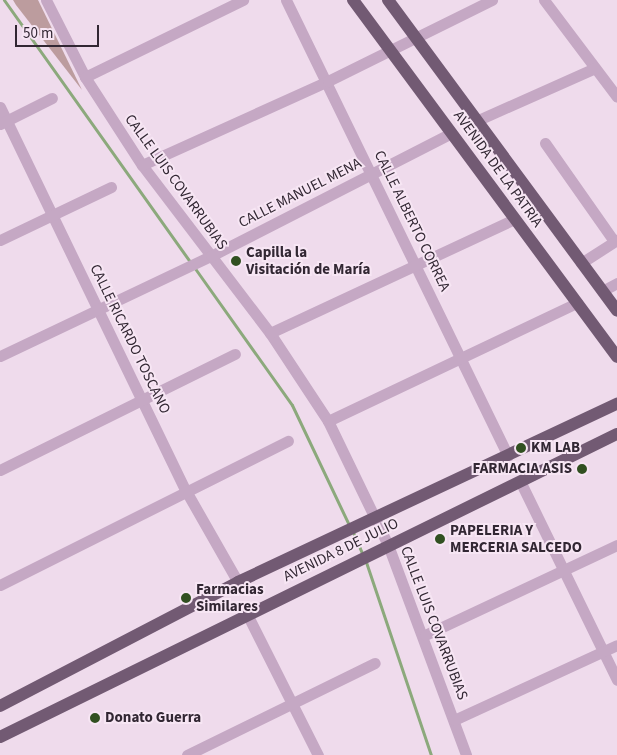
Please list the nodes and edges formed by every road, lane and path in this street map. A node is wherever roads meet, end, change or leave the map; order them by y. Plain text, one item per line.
1 (46, 0) edge
2 (243, 0) edge
3 (286, 0) edge
4 (353, 0) edge
5 (388, 0) edge
6 (492, 0) edge
7 (544, 0) edge
8 (416, 37) junction
9 (390, 50) junction
10 (595, 68) junction
11 (85, 77) junction
12 (328, 81) junction
13 (616, 92) edge
14 (52, 98) dead end
15 (0, 107) edge
16 (476, 121) junction
17 (3, 122) edge
18 (451, 133) junction
19 (545, 142) dead end
20 (142, 165) junction
21 (372, 173) junction
22 (111, 187) dead end
23 (53, 214) junction
24 (515, 219) junction
25 (0, 240) edge
26 (616, 240) edge
27 (209, 257) junction
28 (581, 262) junction
29 (417, 267) junction
30 (617, 283) edge
31 (602, 290) junction
32 (577, 303) junction
33 (98, 308) junction
34 (617, 311) edge
35 (270, 334) junction
36 (235, 354) dead end
37 (0, 356) edge
38 (617, 357) edge
39 (462, 360) junction
40 (143, 399) junction
41 (617, 404) edge
42 (328, 421) junction
43 (617, 434) edge
44 (288, 441) dead end
45 (508, 456) junction
46 (0, 470) edge
47 (521, 483) junction
48 (186, 492) junction
49 (375, 516) junction
50 (388, 545) junction
51 (617, 545) edge
52 (563, 570) junction
53 (238, 582) junction
54 (0, 585) edge
55 (247, 614) junction
56 (424, 635) junction
57 (617, 645) edge
58 (603, 651) junction
59 (374, 663) dead end
60 (617, 680) edge
61 (292, 702) junction
62 (0, 706) edge
63 (454, 720) junction
64 (0, 736) edge
65 (187, 755) edge
66 (318, 755) edge
67 (466, 755) edge

1 - 11 street, CALLE LUIS COVARRUBIAS
2 - 11 street
3 - 12 street, CALLE ALBERTO CORREA
4 - 9 main road, AVENIDA DE LA PATRIA
5 - 8 main road, AVENIDA DE LA PATRIA
6 - 8 street
7 - 10 street
8 - 9 street
8 - 16 main road, AVENIDA DE LA PATRIA
9 - 12 street
9 - 18 main road, AVENIDA DE LA PATRIA
10 - 13 street
10 - 16 street
11 - 20 street, CALLE LUIS COVARRUBIAS
12 - 20 street
12 - 21 street, CALLE ALBERTO CORREA
14 - 17 street
15 - 17 street, CALLE RICARDO TOSCANO
16 - 28 main road, AVENIDA DE LA PATRIA
17 - 23 street, CALLE RICARDO TOSCANO
18 - 21 street, CALLE MANUEL MENA
18 - 24 main road, AVENIDA DE LA PATRIA
19 - 26 street
20 - 27 street, CALLE LUIS COVARRUBIAS
21 - 27 street, CALLE MANUEL MENA
21 - 29 street, CALLE ALBERTO CORREA
22 - 23 street
23 - 25 street
23 - 33 street, CALLE RICARDO TOSCANO
24 - 29 street
24 - 32 main road, AVENIDA DE LA PATRIA
26 - 28 street
27 - 33 street, CALLE MANUEL MENA
27 - 35 street, CALLE LUIS COVARRUBIAS
28 - 31 main road, AVENIDA DE LA PATRIA
29 - 35 street
29 - 39 street, CALLE ALBERTO CORREA
30 - 31 street
31 - 34 main road, AVENIDA DE LA PATRIA
32 - 38 main road, AVENIDA DE LA PATRIA
32 - 39 street
33 - 37 street, CALLE MANUEL MENA
33 - 40 street, CALLE RICARDO TOSCANO
35 - 42 street, CALLE LUIS COVARRUBIAS
36 - 40 street
39 - 42 street
39 - 45 street, CALLE ALBERTO CORREA
40 - 46 street
40 - 48 street, CALLE RICARDO TOSCANO
41 - 45 main road, AVENIDA 8 DE JULIO
42 - 49 street, CALLE LUIS COVARRUBIAS
43 - 47 main road, AVENIDA 8 DE JULIO
44 - 48 street
45 - 49 main road, AVENIDA 8 DE JULIO
47 - 50 main road, AVENIDA 8 DE JULIO
47 - 52 street
48 - 53 street, CALLE RICARDO TOSCANO
48 - 54 street
49 - 50 street, CALLE LUIS COVARRUBIAS
49 - 53 main road, AVENIDA 8 DE JULIO
50 - 55 main road, AVENIDA 8 DE JULIO
50 - 56 street, CALLE LUIS COVARRUBIAS
51 - 52 street
52 - 56 street
52 - 58 street
53 - 62 main road, AVENIDA 8 DE JULIO
55 - 61 street
55 - 64 main road, AVENIDA 8 DE JULIO
56 - 63 street, CALLE LUIS COVARRUBIAS
57 - 58 street
58 - 60 street
58 - 63 street
59 - 61 street
61 - 65 street
61 - 66 street
63 - 67 street, CALLE LUIS COVARRUBIAS

